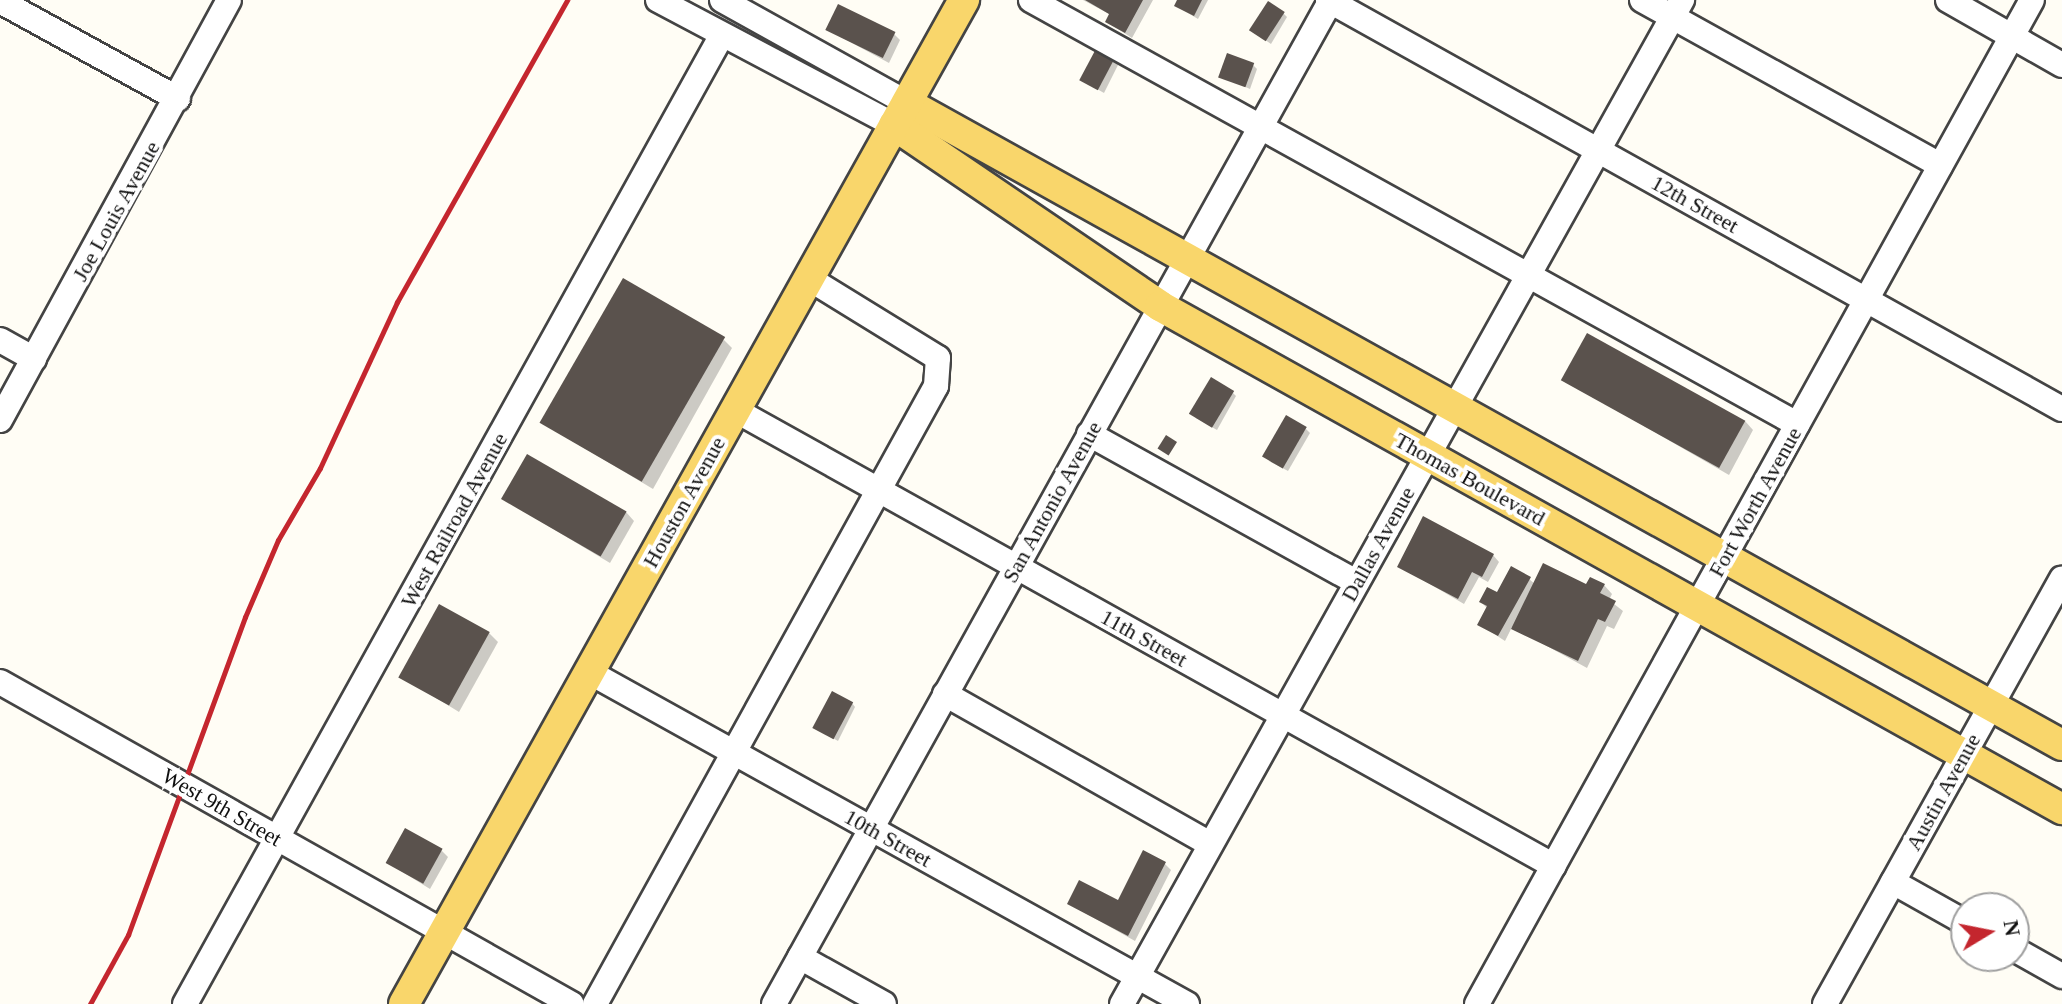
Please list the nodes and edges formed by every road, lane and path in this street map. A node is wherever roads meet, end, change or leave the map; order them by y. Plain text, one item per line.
1 (229, 0) edge
2 (658, 0) edge
3 (722, 0) edge
4 (964, 0) edge
5 (1031, 0) edge
6 (1329, 0) edge
7 (1642, 0) edge
8 (1948, 0) edge
9 (2032, 0) edge
10 (0, 1) edge
11 (750, 7) edge
12 (1678, 8) edge
13 (722, 35) junction
14 (2012, 36) junction
15 (2062, 65) edge
16 (178, 99) junction
17 (900, 114) junction
18 (1259, 127) junction
19 (1598, 151) junction
20 (1940, 165) junction
21 (1186, 258) junction
22 (808, 278) junction
23 (1527, 278) junction
24 (1865, 299) junction
25 (1160, 306) junction
26 (0, 340) edge
27 (34, 359) junction
28 (1455, 407) junction
29 (2062, 409) edge
30 (735, 410) junction
31 (0, 420) edge
32 (1797, 424) junction
33 (1089, 434) junction
34 (1428, 455) junction
35 (880, 490) junction
36 (1725, 557) junction
37 (1016, 566) junction
38 (2062, 579) edge
39 (1356, 582) junction
40 (1698, 606) junction
41 (589, 672) junction
42 (0, 682) edge
43 (945, 694) junction
44 (1992, 705) junction
45 (1282, 715) junction
46 (2062, 745) edge
47 (734, 753) junction
48 (1964, 755) junction
49 (2062, 809) edge
50 (871, 829) junction
51 (276, 839) junction
52 (1210, 844) junction
53 (1554, 866) junction
54 (1893, 882) junction
55 (1950, 914) edge
56 (443, 933) junction
57 (800, 957) junction
58 (2030, 958) edge
59 (1137, 976) junction
60 (2062, 976) edge
61 (185, 1004) edge
62 (404, 1004) edge
63 (572, 1004) edge
64 (595, 1004) edge
65 (774, 1004) edge
66 (884, 1004) edge
67 (1122, 1004) edge
68 (1187, 1004) edge
69 (1477, 1004) edge
70 (1825, 1004) edge

1 - 16 street, Joe Louis Avenue
2 - 13 street
3 - 11 street
4 - 17 main road, Houston Avenue
5 - 18 street
6 - 18 street, San Antonio Avenue
6 - 19 street, 12th Street
7 - 12 street
8 - 14 street
9 - 14 street, Fort Worth Avenue
10 - 16 street
11 - 17 street
12 - 19 street, Dallas Avenue
12 - 20 street
13 - 17 street
13 - 51 street, West Railroad Avenue
14 - 15 street
14 - 20 street, Fort Worth Avenue
16 - 27 street, Joe Louis Avenue
17 - 21 main road
17 - 22 main road, Houston Avenue
17 - 25 main road, Thomas Boulevard
18 - 21 street, San Antonio Avenue
18 - 23 street
19 - 23 street, Dallas Avenue
19 - 24 street, 12th Street
20 - 24 street, Fort Worth Avenue
21 - 25 street, San Antonio Avenue
21 - 28 main road
22 - 30 main road, Houston Avenue
22 - 35 street
23 - 28 street, Dallas Avenue
23 - 32 street
24 - 29 street, 12th Street
24 - 32 street, Fort Worth Avenue
25 - 33 street, San Antonio Avenue
25 - 34 main road, Thomas Boulevard
26 - 27 street
27 - 31 street, Joe Louis Avenue
28 - 34 street, Dallas Avenue
28 - 36 main road
30 - 35 street, 11th Street
30 - 41 main road, Houston Avenue
32 - 36 street, Fort Worth Avenue
33 - 37 street, San Antonio Avenue
33 - 39 street
34 - 39 street, Dallas Avenue
34 - 40 main road, Thomas Boulevard
35 - 37 street, 11th Street
35 - 47 street
36 - 40 street, Fort Worth Avenue
36 - 44 main road
37 - 43 street, San Antonio Avenue
37 - 45 street, 11th Street
38 - 44 street, Austin Avenue
39 - 45 street, Dallas Avenue
40 - 48 main road, Thomas Boulevard
40 - 53 street, Fort Worth Avenue
41 - 47 street, 10th Street
41 - 56 main road, Houston Avenue
42 - 51 street, West 9th Street
43 - 50 street, San Antonio Avenue
43 - 52 street
44 - 46 main road
44 - 48 street, Austin Avenue
45 - 52 street, Dallas Avenue
45 - 53 street, 11th Street
47 - 50 street, 10th Street
47 - 64 street
48 - 49 main road, Thomas Boulevard
48 - 54 street, Austin Avenue
50 - 57 street, San Antonio Avenue
50 - 59 street, 10th Street
51 - 56 street, West 9th Street
51 - 61 street, West Railroad Avenue
52 - 59 street, Dallas Avenue
53 - 69 street, Fort Worth Avenue
54 - 55 street
54 - 70 street, Austin Avenue
56 - 62 main road, Houston Avenue
56 - 63 street, West 9th Street
57 - 65 street, San Antonio Avenue
57 - 66 street
58 - 60 street
59 - 67 street, Dallas Avenue
59 - 68 street, 10th Street

